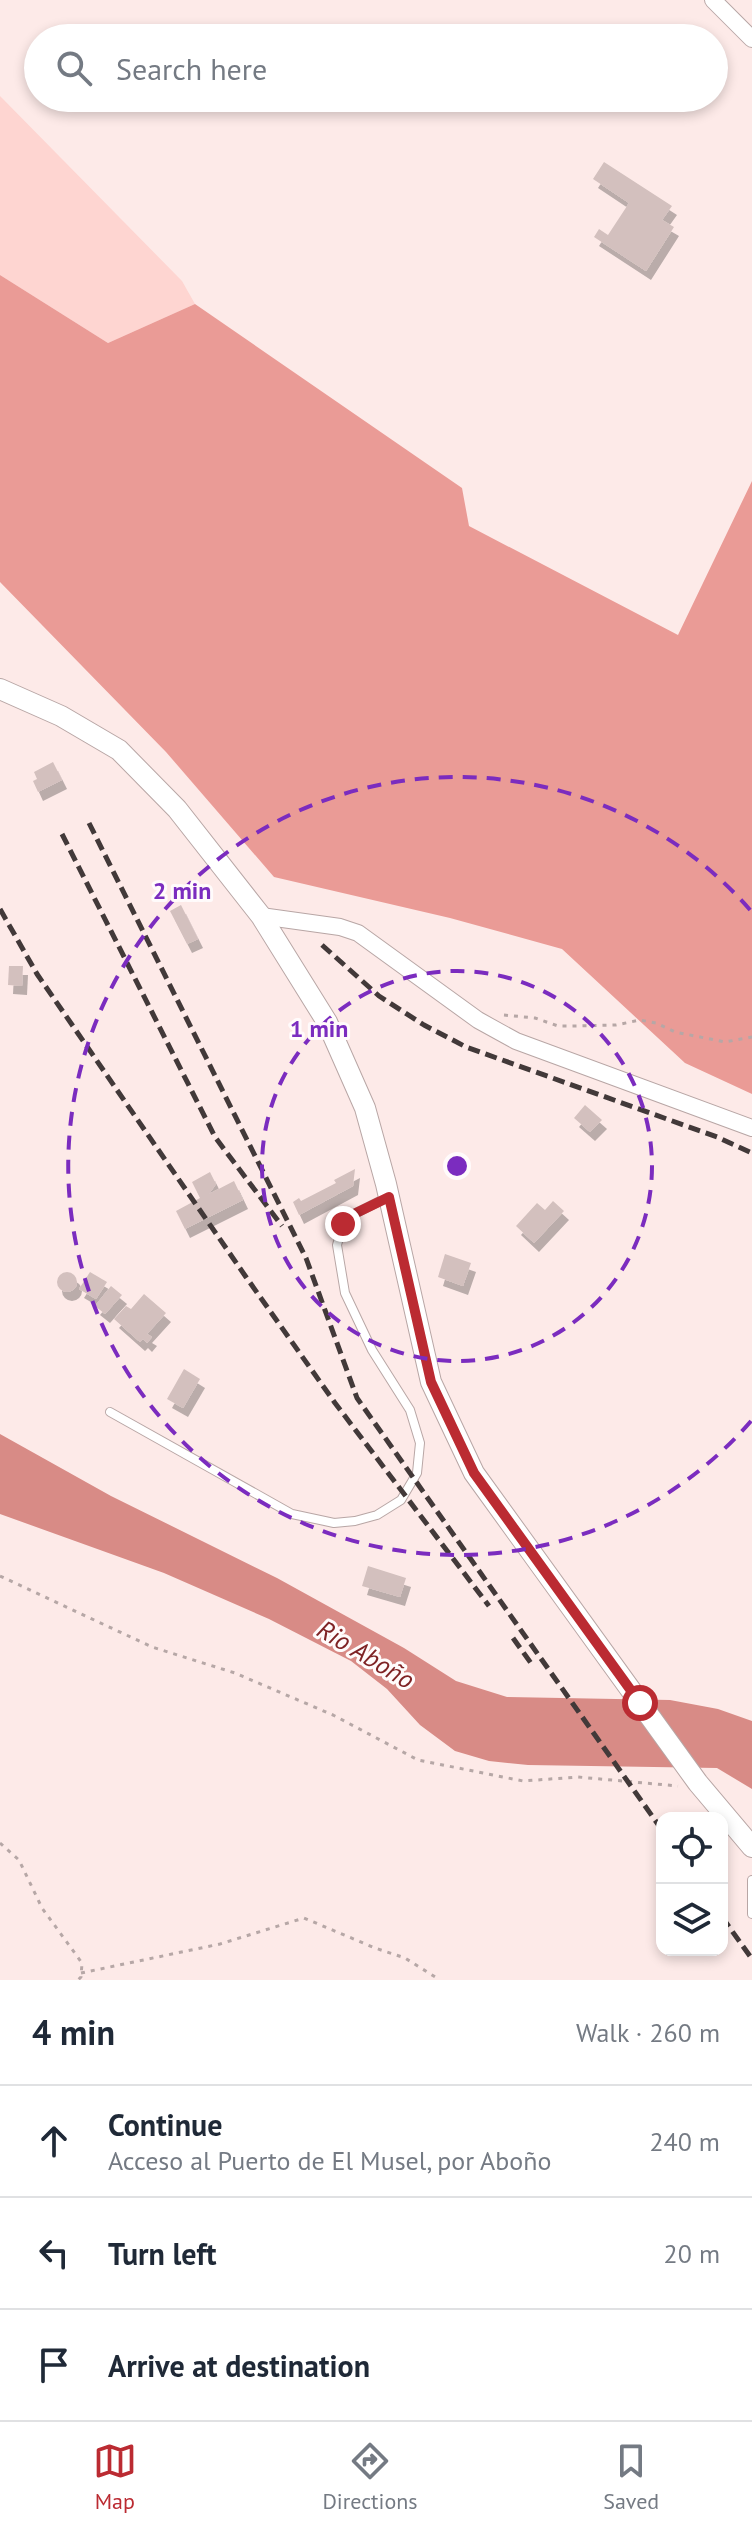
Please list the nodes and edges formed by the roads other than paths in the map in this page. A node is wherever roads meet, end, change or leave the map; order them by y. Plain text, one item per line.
1 (713, 0) edge
2 (752, 39) edge
3 (0, 689) edge
4 (261, 916) junction
5 (752, 1128) edge
6 (389, 1197) junction
7 (110, 1412) dead end
8 (752, 1847) edge
9 (752, 1880) edge
10 (752, 1914) edge

1 - 2 street
3 - 4 street
4 - 5 street
4 - 6 street
6 - 7 lane
6 - 8 street
9 - 10 lane

